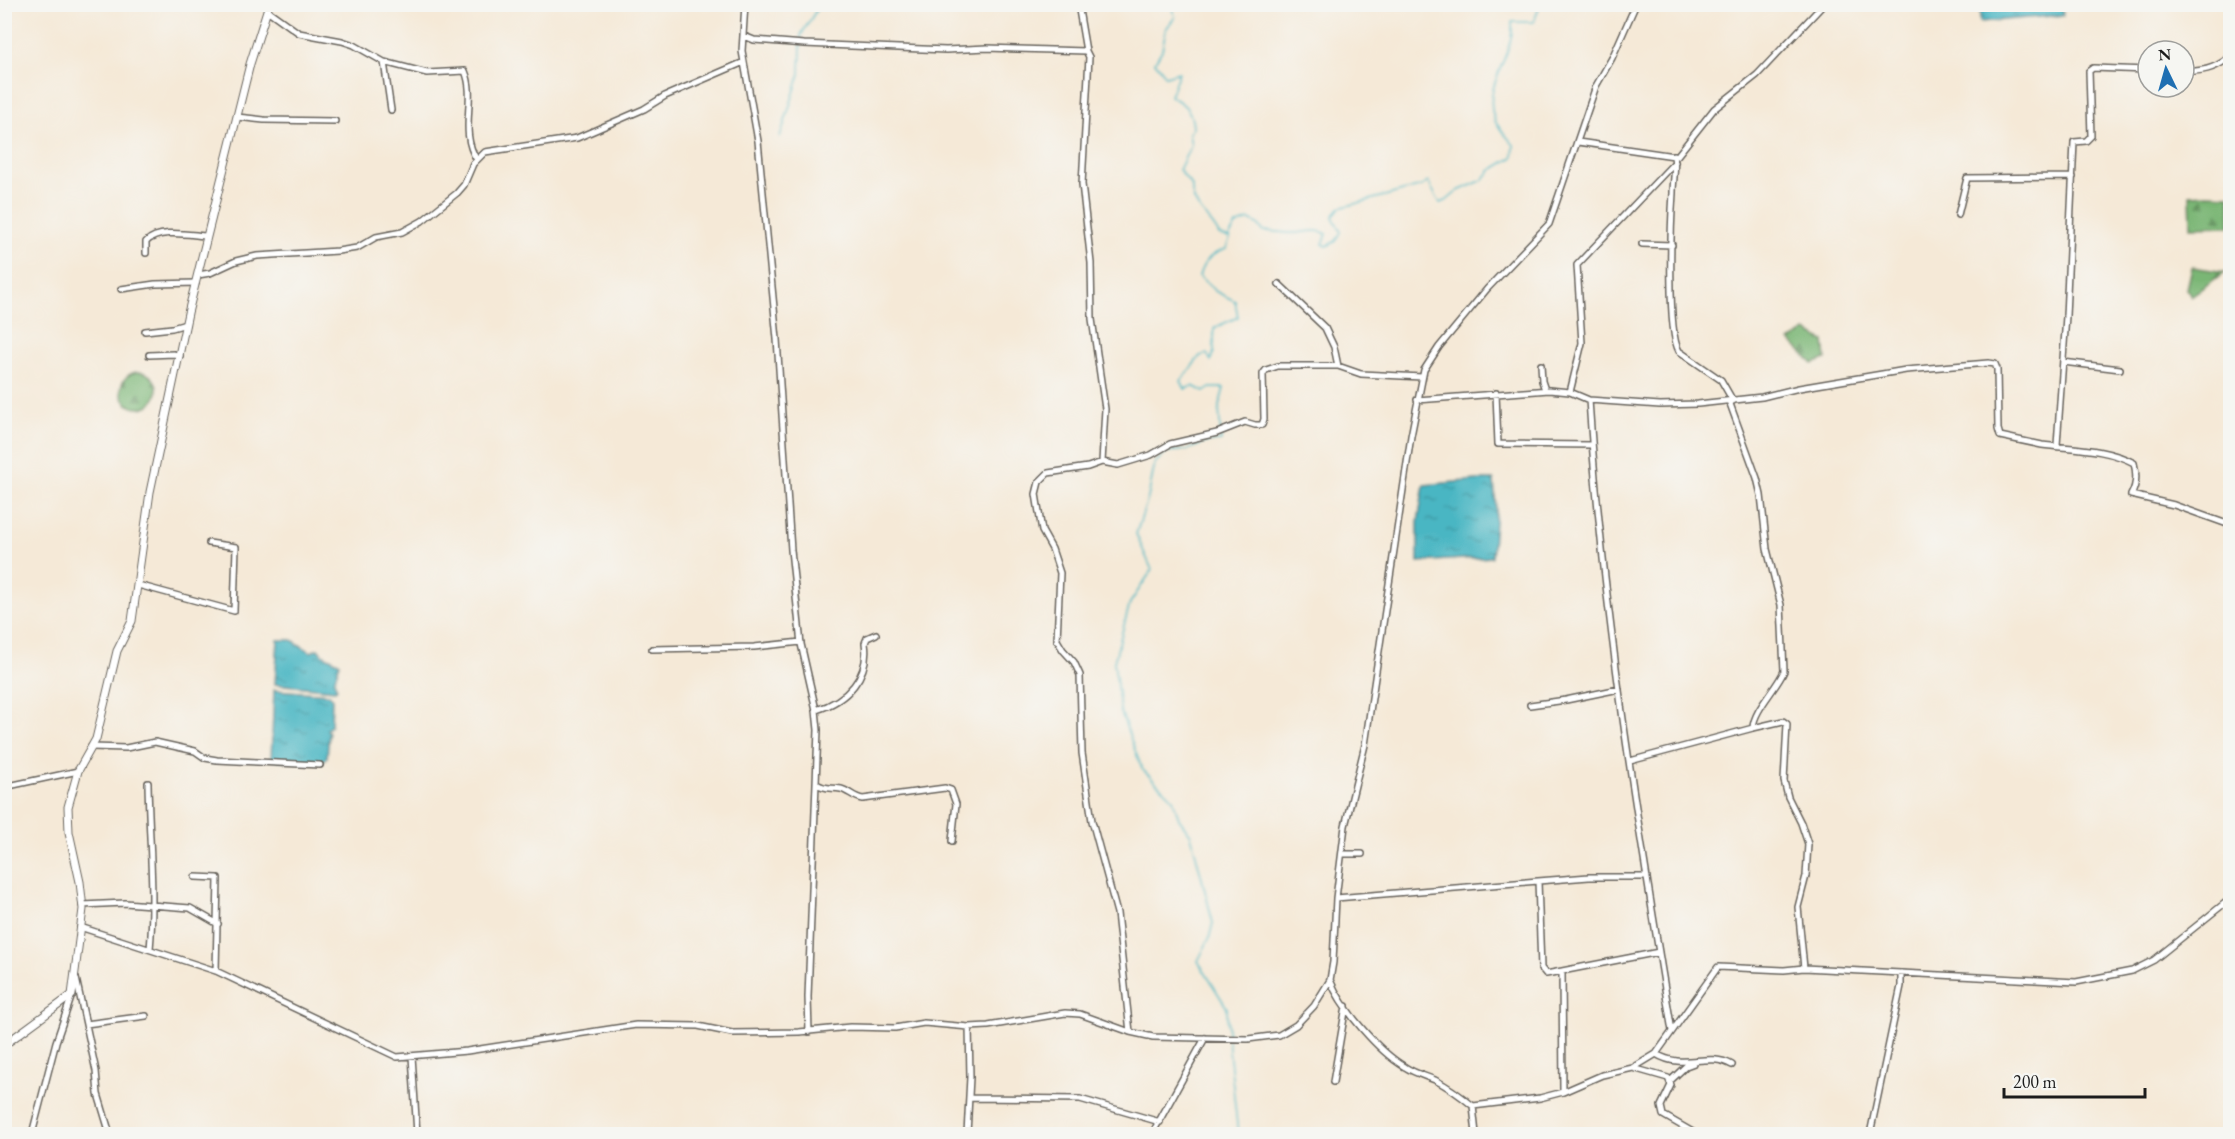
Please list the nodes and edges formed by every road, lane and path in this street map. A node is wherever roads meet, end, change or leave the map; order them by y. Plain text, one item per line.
1 (745, 4) edge
2 (1078, 4) edge
3 (1636, 4) edge
4 (1824, 4) edge
5 (268, 7) edge
6 (744, 36) junction
7 (1086, 51) junction
8 (2230, 56) edge
9 (384, 62) junction
10 (744, 62) junction
11 (2136, 70) edge
12 (2196, 72) edge
13 (391, 110) dead end
14 (237, 117) junction
15 (334, 122) dead end
16 (1578, 142) junction
17 (1673, 155) junction
18 (477, 160) junction
19 (1675, 162) junction
20 (2073, 177) junction
21 (1958, 215) dead end
22 (207, 236) junction
23 (1642, 244) dead end
24 (1672, 245) junction
25 (146, 253) dead end
26 (198, 275) junction
27 (196, 283) junction
28 (1279, 284) dead end
29 (121, 289) dead end
30 (186, 324) junction
31 (145, 331) dead end
32 (149, 356) dead end
33 (180, 356) junction
34 (2063, 362) junction
35 (1541, 365) dead end
36 (1338, 366) junction
37 (2120, 369) dead end
38 (1422, 377) junction
39 (1545, 390) junction
40 (1570, 392) junction
41 (1496, 393) junction
42 (1417, 400) junction
43 (1589, 400) junction
44 (1731, 401) junction
45 (1592, 445) junction
46 (2057, 445) junction
47 (1102, 462) junction
48 (2230, 525) edge
49 (209, 543) dead end
50 (138, 585) junction
51 (876, 634) dead end
52 (801, 642) junction
53 (651, 649) dead end
54 (1619, 689) junction
55 (1530, 705) dead end
56 (816, 710) junction
57 (1753, 728) junction
58 (91, 747) junction
59 (1630, 761) junction
60 (320, 765) dead end
61 (78, 771) junction
62 (148, 783) dead end
63 (817, 784) junction
64 (4, 787) edge
65 (952, 841) dead end
66 (1342, 854) junction
67 (1362, 854) dead end
68 (195, 877) dead end
69 (1647, 877) junction
70 (1539, 881) junction
71 (1336, 898) junction
72 (2230, 899) edge
73 (82, 905) junction
74 (153, 905) junction
75 (218, 924) junction
76 (80, 927) junction
77 (150, 949) junction
78 (1659, 952) junction
79 (1804, 968) junction
80 (216, 971) junction
81 (1562, 971) junction
82 (1901, 973) junction
83 (76, 977) junction
84 (1330, 980) junction
85 (72, 995) junction
86 (1346, 1006) junction
87 (146, 1016) dead end
88 (86, 1024) junction
89 (969, 1027) junction
90 (809, 1032) junction
91 (1130, 1032) junction
92 (1672, 1032) junction
93 (1205, 1038) junction
94 (4, 1045) edge
95 (1656, 1054) junction
96 (412, 1056) junction
97 (1704, 1059) junction
98 (1732, 1065) dead end
99 (1632, 1068) junction
100 (1670, 1081) junction
101 (1333, 1083) dead end
102 (1563, 1092) junction
103 (969, 1098) junction
104 (1473, 1106) junction
105 (1160, 1122) junction
106 (33, 1134) edge
107 (110, 1134) edge
108 (417, 1134) edge
109 (967, 1134) edge
110 (1152, 1134) edge
111 (1476, 1134) edge
112 (1696, 1134) edge
113 (1870, 1134) edge

1 - 6 street
2 - 7 street
3 - 16 street
4 - 17 street
5 - 9 street
5 - 14 street
6 - 7 street
6 - 10 street
7 - 47 street
8 - 12 street
9 - 13 street
9 - 18 street
10 - 18 street
10 - 52 street
11 - 20 street
14 - 15 street
14 - 22 street
16 - 17 street
16 - 38 street
17 - 19 street
18 - 26 street
19 - 24 street
19 - 40 street
20 - 21 street
20 - 34 street
22 - 25 street
22 - 26 street
23 - 24 street
24 - 44 street
26 - 27 street
27 - 29 street
27 - 30 street
28 - 36 street
30 - 31 street
30 - 33 street
32 - 33 street
33 - 50 street
34 - 37 street
34 - 46 street
35 - 39 street
36 - 38 street
36 - 47 street
38 - 42 street
39 - 40 street
39 - 41 street
40 - 43 street
41 - 42 street
41 - 45 street
42 - 66 street
43 - 44 street
43 - 45 street
44 - 46 street
44 - 57 street
45 - 54 street
46 - 48 street
47 - 91 street
49 - 50 street
50 - 58 street
51 - 56 street
52 - 53 street
52 - 56 street
54 - 55 street
54 - 59 street
56 - 63 street
57 - 59 street
57 - 79 street
58 - 60 street
58 - 61 street
59 - 69 street
61 - 64 street
61 - 73 street
62 - 74 street
63 - 65 street
63 - 90 street
66 - 67 street
66 - 71 street
68 - 75 street
69 - 70 street
69 - 78 street
70 - 71 street
70 - 81 street
71 - 84 street
72 - 82 street
73 - 74 street
73 - 76 street
74 - 75 street
74 - 77 street
75 - 80 street
76 - 77 street
76 - 83 street
77 - 80 street
78 - 81 street
78 - 92 street
79 - 82 street
79 - 92 street
80 - 96 street
81 - 102 street
82 - 113 street
83 - 85 street
83 - 88 street
84 - 86 street
84 - 93 street
85 - 94 street
85 - 106 street
86 - 101 street
86 - 104 street
87 - 88 street
88 - 107 street
89 - 90 street
89 - 91 street
89 - 103 street
90 - 96 street
91 - 93 street
92 - 95 street
93 - 105 street
95 - 97 street
95 - 99 street
96 - 108 street
97 - 98 street
97 - 100 street
99 - 100 street
99 - 102 street
100 - 112 street
102 - 104 street
103 - 105 street
103 - 109 street
104 - 111 street
105 - 110 street

